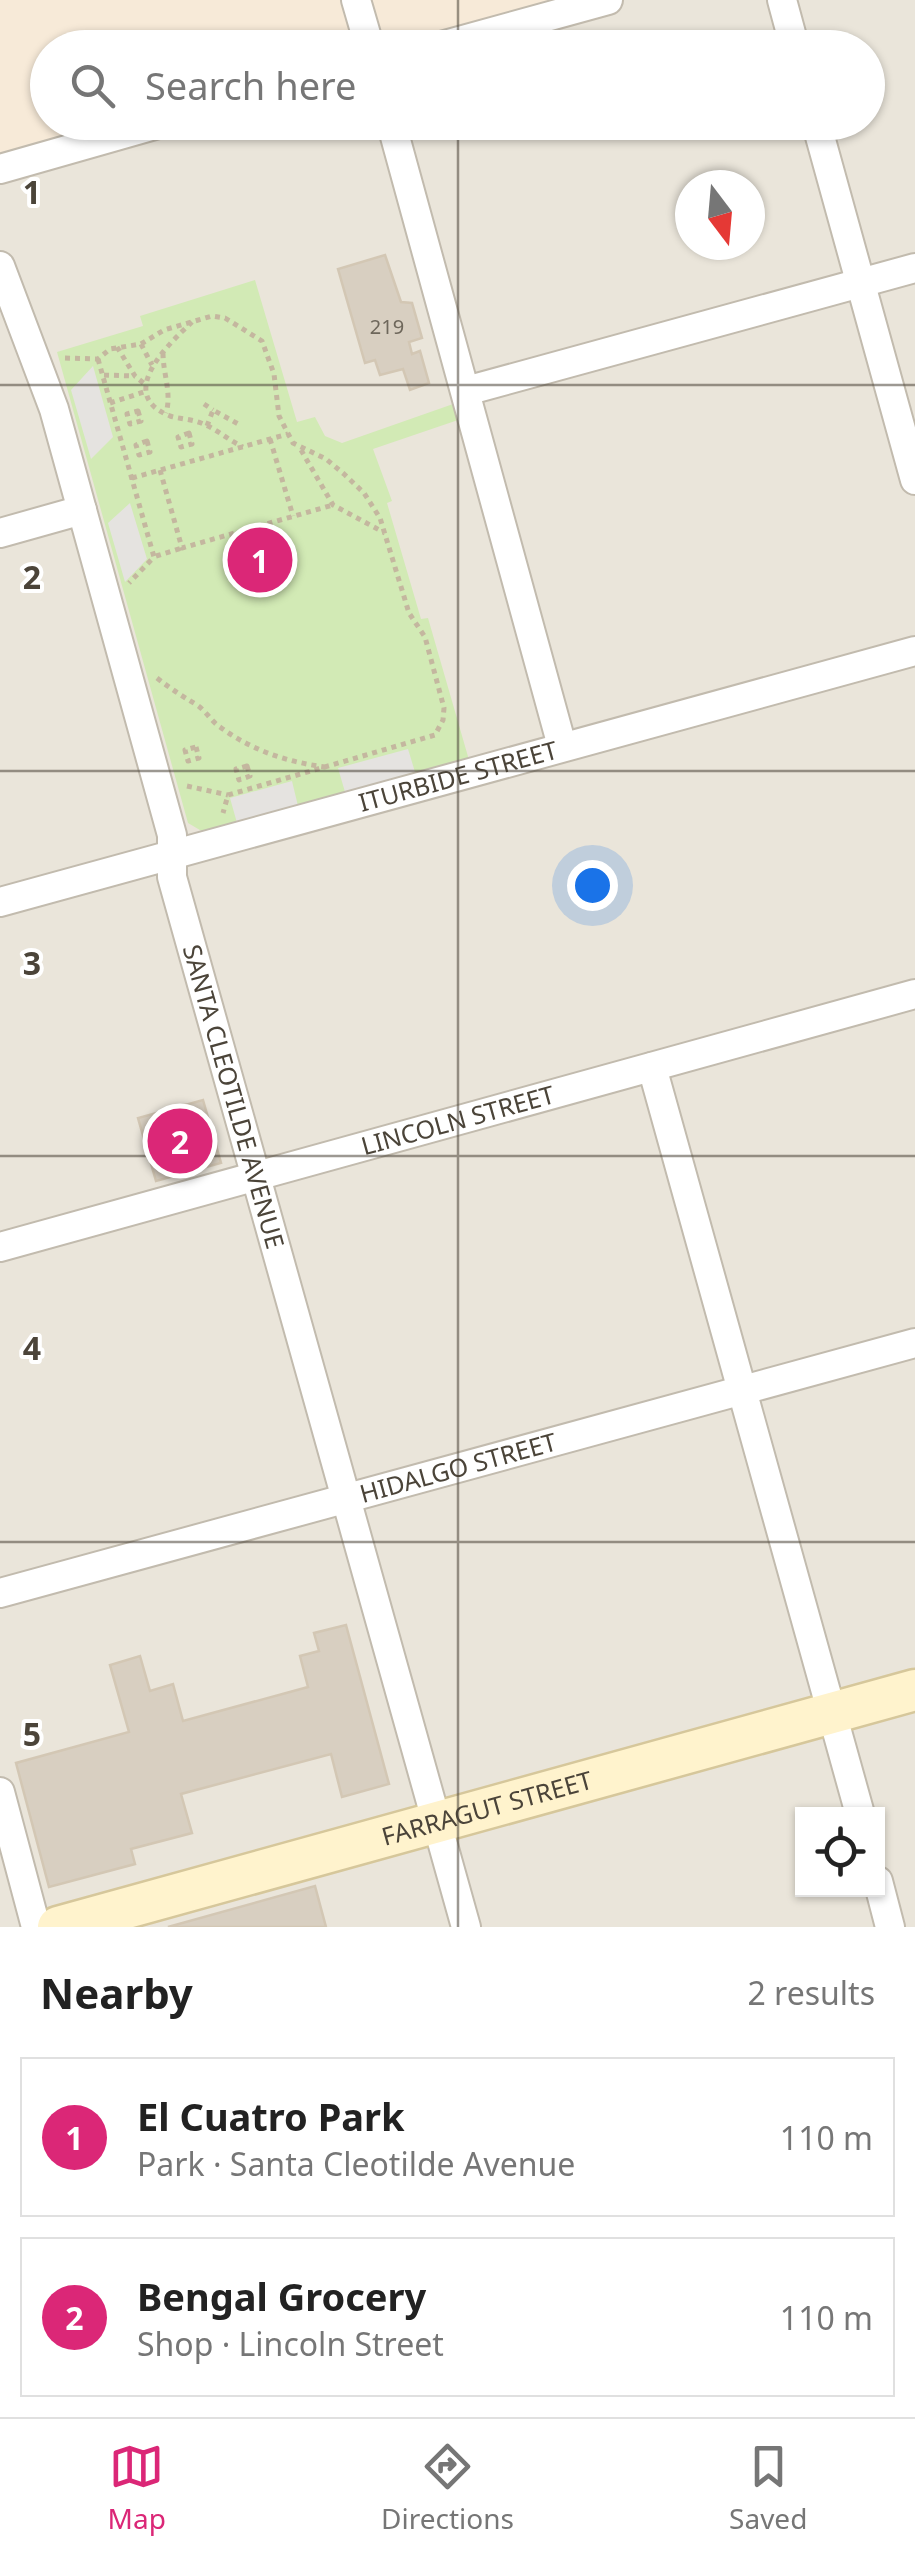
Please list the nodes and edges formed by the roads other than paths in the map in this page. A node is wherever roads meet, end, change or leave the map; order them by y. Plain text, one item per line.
1 (356, 0) edge
2 (608, 0) edge
3 (782, 0) edge
4 (365, 30) edge
5 (499, 30) edge
6 (790, 30) edge
7 (102, 140) edge
8 (396, 140) edge
9 (821, 140) edge
10 (0, 169) edge
11 (0, 266) edge
12 (915, 268) edge
13 (862, 284) junction
14 (466, 391) junction
15 (915, 480) edge
16 (82, 510) junction
17 (0, 533) edge
18 (915, 651) edge
19 (562, 746) junction
20 (172, 856) junction
21 (0, 902) edge
22 (915, 994) edge
23 (652, 1067) junction
24 (256, 1176) junction
25 (0, 1247) edge
26 (915, 1343) edge
27 (744, 1390) junction
28 (346, 1498) junction
29 (0, 1592) edge
30 (915, 1690) edge
31 (832, 1713) junction
32 (0, 1792) edge
33 (858, 1807) edge
34 (437, 1821) junction
35 (882, 1897) edge
36 (36, 1927) edge
37 (58, 1927) edge
38 (466, 1927) edge
39 (890, 1927) edge

1 - 4 street
2 - 5 street
3 - 6 street
7 - 10 street
8 - 14 street
9 - 13 street
11 - 16 street, SANTA CLEOTILDE AVENUE
12 - 13 street
13 - 14 street
13 - 15 street
14 - 19 street
16 - 17 street
16 - 20 street, SANTA CLEOTILDE AVENUE
18 - 19 street, ITURBIDE STREET
19 - 20 street, ITURBIDE STREET
20 - 21 street, ITURBIDE STREET
20 - 24 street, SANTA CLEOTILDE AVENUE
22 - 23 street, LINCOLN STREET
23 - 24 street, LINCOLN STREET
23 - 27 street
24 - 25 street, LINCOLN STREET
24 - 28 street, SANTA CLEOTILDE AVENUE
26 - 27 street, HIDALGO STREET
27 - 28 street, HIDALGO STREET
27 - 31 street
28 - 29 street, HIDALGO STREET
28 - 34 street, SANTA CLEOTILDE AVENUE
30 - 31 street, FARRAGUT STREET
31 - 33 street
31 - 34 street, FARRAGUT STREET
32 - 36 street
34 - 37 street, FARRAGUT STREET
34 - 38 street, SANTA CLEOTILDE AVENUE
35 - 39 street

